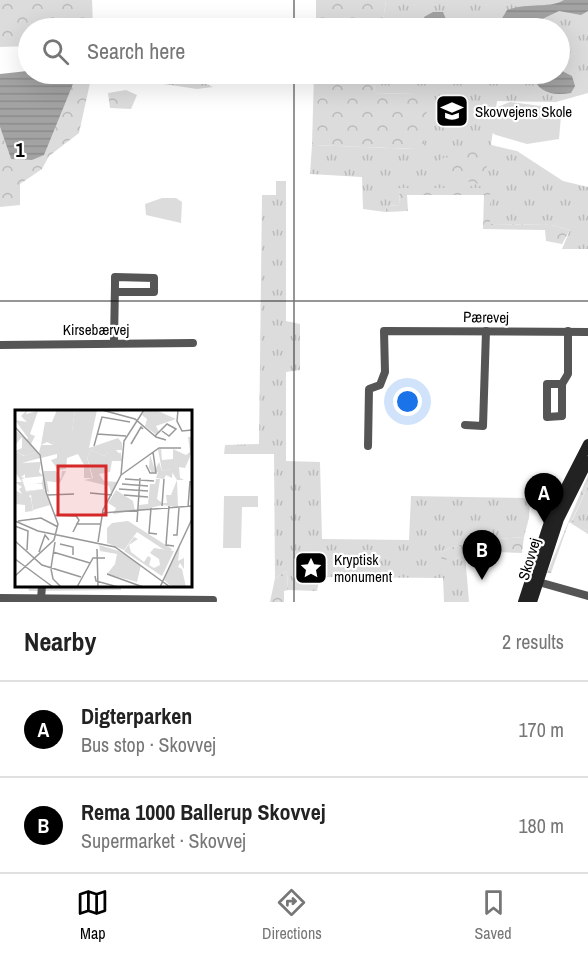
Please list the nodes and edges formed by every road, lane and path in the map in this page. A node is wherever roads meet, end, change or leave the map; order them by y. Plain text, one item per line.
1 (115, 292) junction
2 (486, 331) junction
3 (568, 331) junction
4 (588, 332) edge
5 (114, 342) junction
6 (193, 343) dead end
7 (0, 345) edge
8 (562, 384) junction
9 (465, 425) dead end
10 (588, 444) edge
11 (368, 446) dead end
12 (588, 461) edge
13 (533, 581) junction
14 (42, 587) edge
15 (588, 596) edge
16 (0, 598) edge
17 (41, 599) junction
18 (10, 600) edge
19 (213, 600) dead end
20 (523, 602) edge
21 (532, 602) edge
22 (587, 602) edge

1 - 1 street
1 - 5 street
2 - 3 street, Pærevej
2 - 9 street
2 - 11 street, Pærevej
3 - 4 street, Pærevej
3 - 8 street
5 - 6 street, Kirsebærvej
5 - 7 street, Kirsebærvej
8 - 8 street
10 - 13 street, Skovvej
12 - 13 street, Skovvej
13 - 15 street
13 - 20 street, Skovvej
13 - 21 street, Skovvej
14 - 17 street
15 - 22 street
16 - 18 street
17 - 18 street
17 - 19 street

